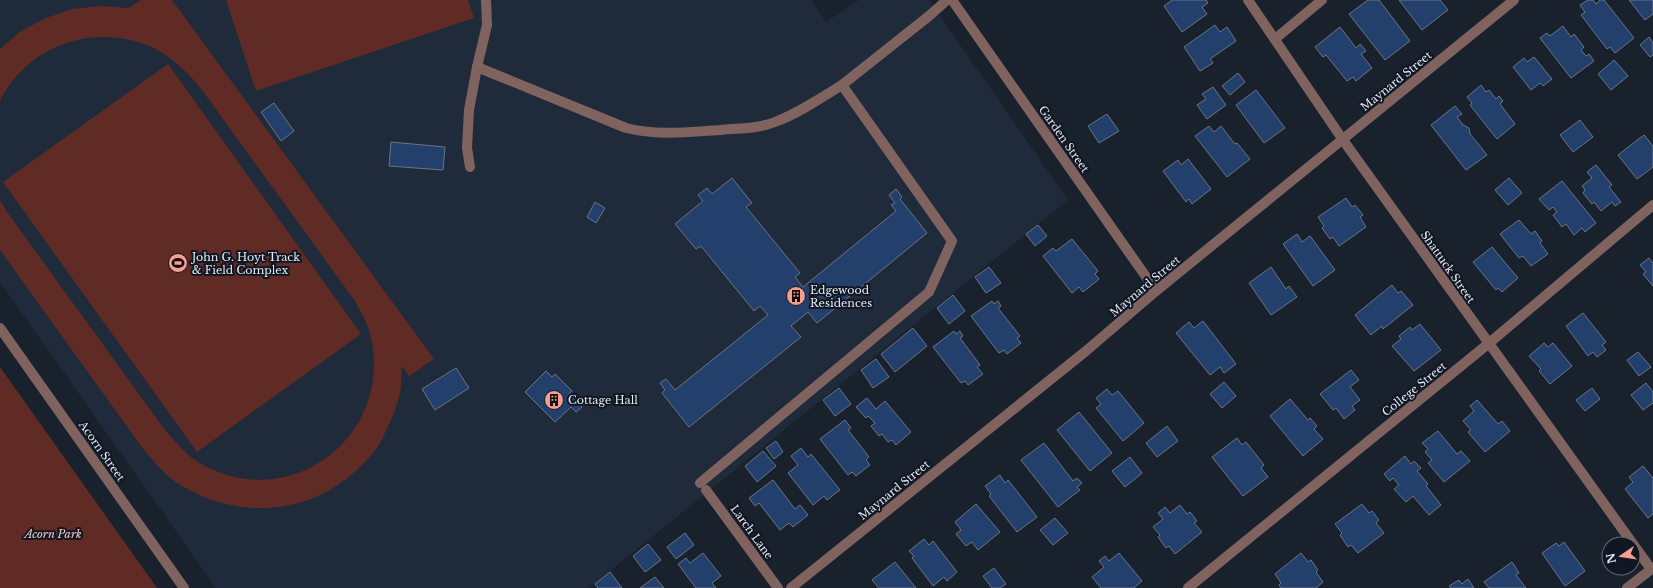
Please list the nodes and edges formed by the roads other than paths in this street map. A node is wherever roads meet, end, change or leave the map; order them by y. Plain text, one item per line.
1 (486, 0) edge
2 (947, 0) edge
3 (952, 0) edge
4 (1248, 0) edge
5 (1322, 0) edge
6 (1514, 0) edge
7 (1275, 39) junction
8 (477, 67) junction
9 (842, 85) junction
10 (1343, 140) junction
11 (470, 167) dead end
12 (1653, 205) edge
13 (1156, 291) junction
14 (0, 328) edge
15 (1488, 344) junction
16 (1627, 536) edge
17 (1641, 554) edge
18 (1652, 568) edge
19 (184, 588) edge
20 (778, 588) edge
21 (790, 588) edge
22 (1188, 588) edge
23 (1627, 588) edge

1 - 8 street
2 - 9 street
3 - 13 street, Garden Street
4 - 7 street, Shattuck Street
5 - 7 street
6 - 10 street, Maynard Street
7 - 10 street, Shattuck Street
8 - 9 street
8 - 11 street
9 - 20 street, Larch Lane
10 - 13 street, Maynard Street
10 - 15 street, Shattuck Street
12 - 15 street, College Street
13 - 21 street, Maynard Street
14 - 19 street, Acorn Street
15 - 16 street, Shattuck Street
15 - 22 street, College Street
17 - 18 street, Shattuck Street
18 - 23 street

